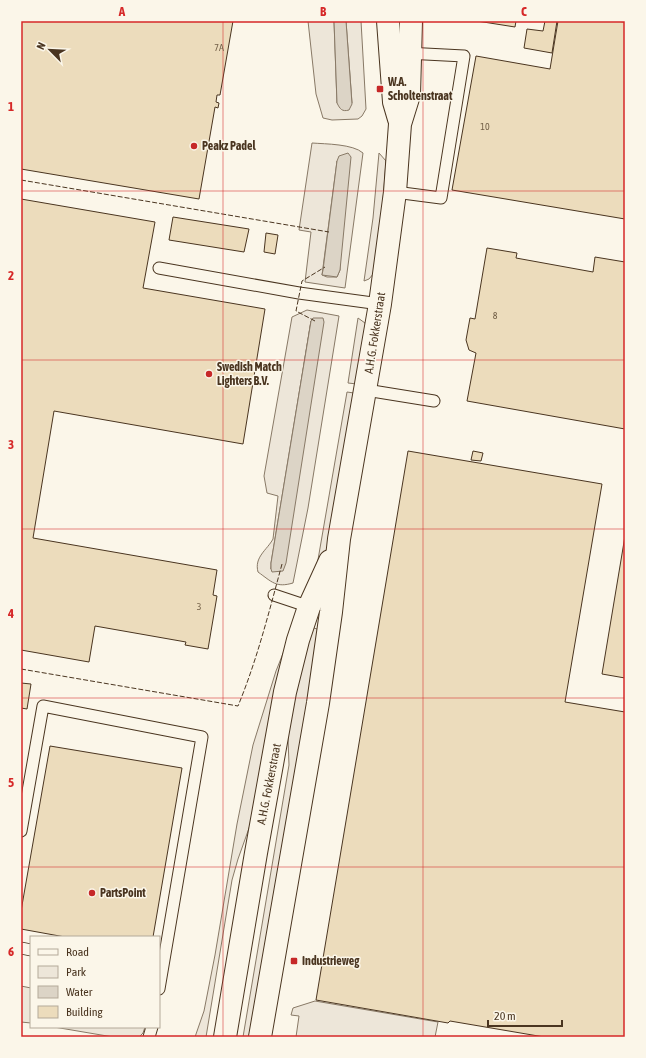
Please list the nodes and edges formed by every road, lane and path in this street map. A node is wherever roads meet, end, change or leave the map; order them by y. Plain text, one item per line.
1 (388, 21) edge
2 (411, 21) edge
3 (401, 53) junction
4 (395, 192) junction
5 (159, 268) dead end
6 (380, 304) junction
7 (366, 390) junction
8 (434, 401) dead end
9 (339, 539) junction
10 (274, 595) dead end
11 (309, 607) junction
12 (331, 612) junction
13 (21, 831) edge
14 (160, 974) edge
15 (225, 1037) edge
16 (260, 1037) edge

1 - 3 street, A.H.G. Fokkerstraat
2 - 3 street, A.H.G. Fokkerstraat
3 - 4 street, A.H.G. Fokkerstraat
3 - 4 lane
4 - 6 street, A.H.G. Fokkerstraat
5 - 6 lane
6 - 7 street, A.H.G. Fokkerstraat
7 - 8 lane
7 - 9 street, A.H.G. Fokkerstraat
9 - 11 street, A.H.G. Fokkerstraat
9 - 12 street, A.H.G. Fokkerstraat
10 - 11 lane
11 - 12 lane
11 - 15 street, A.H.G. Fokkerstraat
12 - 16 street, A.H.G. Fokkerstraat
13 - 14 lane

